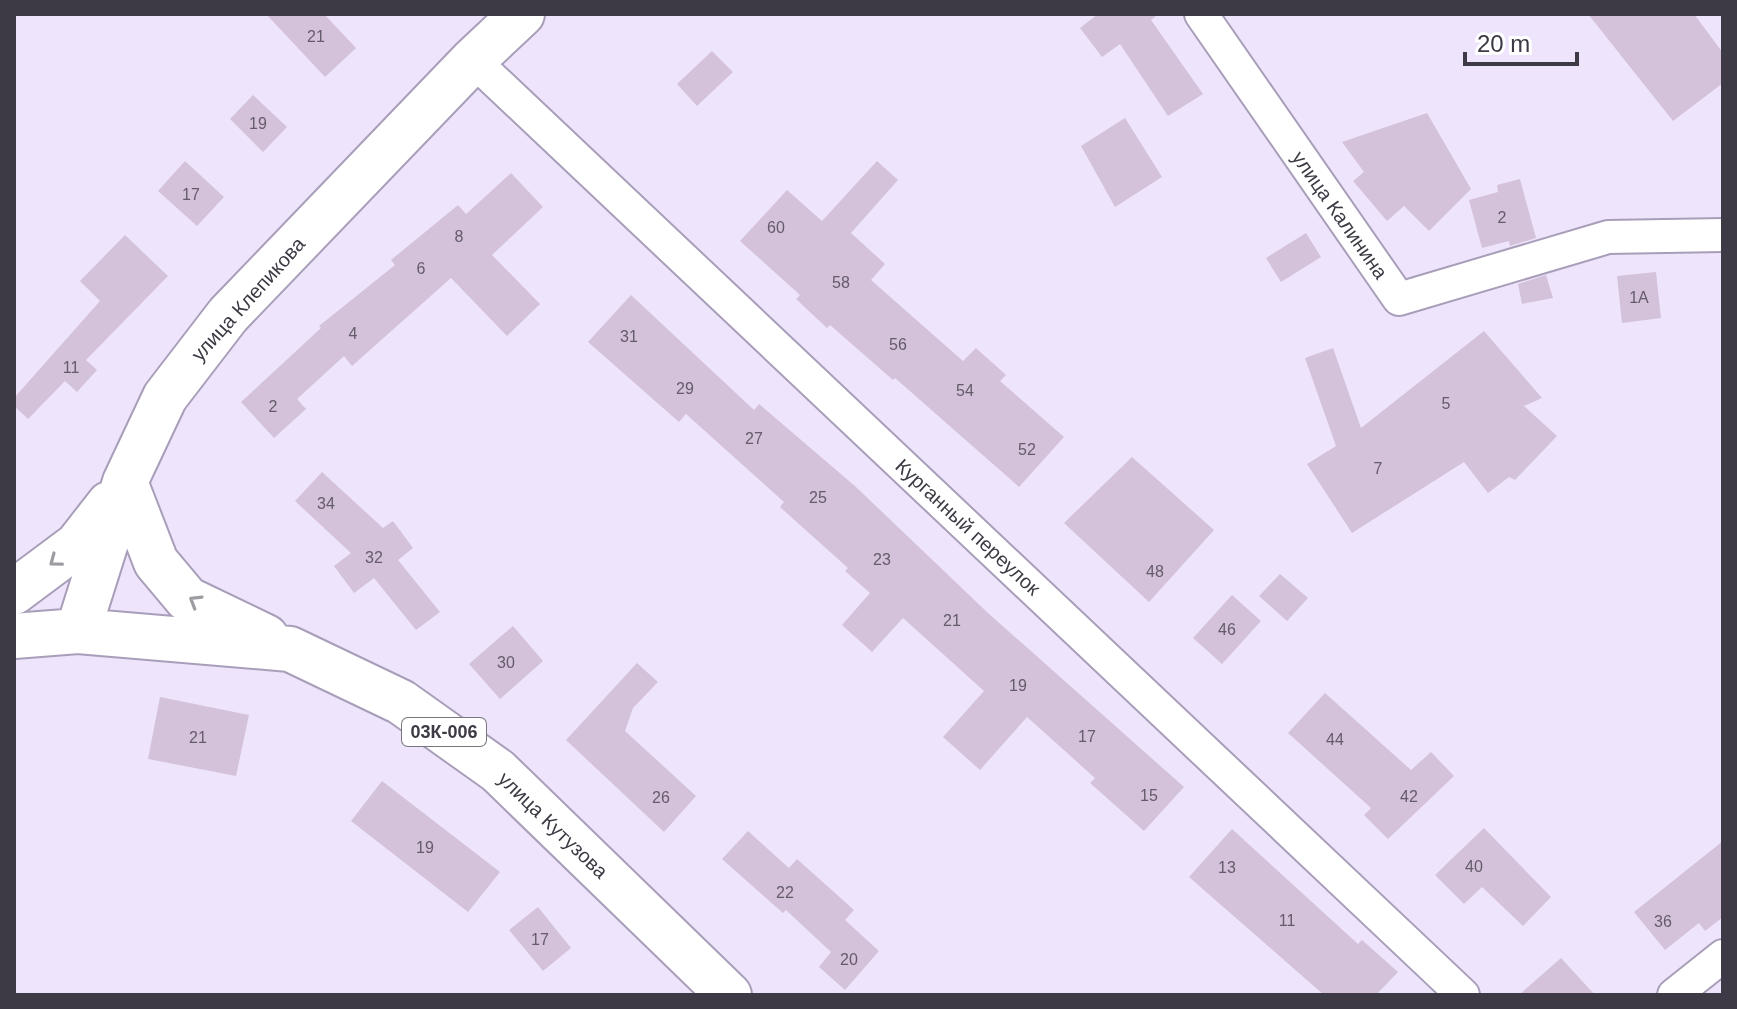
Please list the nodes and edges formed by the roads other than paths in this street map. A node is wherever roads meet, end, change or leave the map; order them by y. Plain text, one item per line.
1 (522, 14) edge
2 (1201, 14) edge
3 (473, 60) junction
4 (1723, 235) edge
5 (125, 482) junction
6 (14, 592) edge
7 (78, 631) junction
8 (14, 636) edge
9 (290, 649) junction
10 (1723, 956) edge
11 (729, 995) edge
12 (1463, 995) edge
13 (1674, 995) edge

1 - 3 main road, улица Клепикова
2 - 4 street, улица Калинина
3 - 5 main road, улица Клепикова
3 - 12 street, Курганный переулок
5 -> 6 main road
5 - 7 main road, улица Клепикова
9 -> 5 main road
7 - 8 main road
7 - 9 main road, улица Кутузова / 03К-006
9 - 11 main road, улица Кутузова / 03К-006
10 - 13 street

